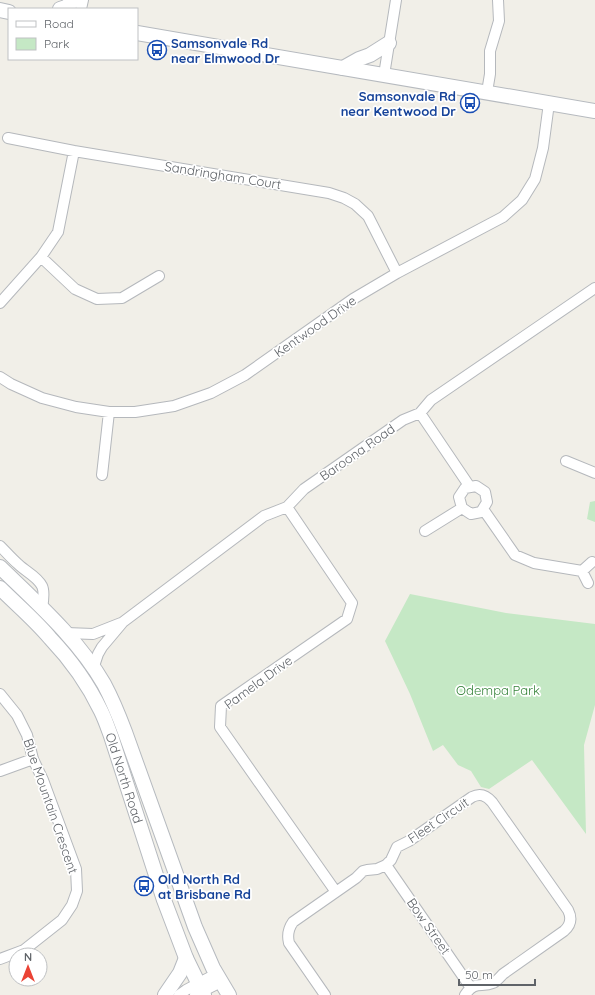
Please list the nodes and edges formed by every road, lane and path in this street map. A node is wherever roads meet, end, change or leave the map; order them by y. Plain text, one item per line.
1 (74, 0) edge
2 (396, 0) edge
3 (498, 0) edge
4 (63, 8) edge
5 (138, 33) edge
6 (390, 43) junction
7 (343, 68) junction
8 (384, 75) junction
9 (487, 92) junction
10 (549, 103) junction
11 (595, 111) edge
12 (8, 138) dead end
13 (74, 151) junction
14 (41, 257) junction
15 (397, 273) junction
16 (159, 276) dead end
17 (595, 288) edge
18 (0, 303) edge
19 (0, 377) edge
20 (109, 412) junction
21 (420, 413) junction
22 (566, 461) dead end
23 (595, 473) edge
24 (102, 475) dead end
25 (470, 487) junction
26 (287, 507) junction
27 (462, 508) junction
28 (483, 509) junction
29 (425, 531) dead end
30 (0, 546) edge
31 (592, 562) dead end
32 (0, 567) edge
33 (582, 570) junction
34 (588, 583) dead end
35 (0, 588) edge
36 (42, 608) junction
37 (123, 622) junction
38 (66, 633) junction
39 (93, 669) junction
40 (0, 694) edge
41 (33, 759) junction
42 (0, 771) edge
43 (386, 865) junction
44 (336, 892) junction
45 (186, 958) junction
46 (0, 959) edge
47 (218, 978) junction
48 (200, 991) edge
49 (468, 991) edge
50 (165, 995) edge
51 (179, 995) edge
52 (228, 995) edge
53 (325, 995) edge

1 - 4 main road
2 - 6 street
3 - 9 street
5 - 7 main road
6 - 7 main road
6 - 8 street
7 - 8 main road
8 - 9 main road
9 - 10 main road
10 - 11 main road
10 - 15 street, Kentwood Drive
12 - 13 street, Sandringham Court
13 - 14 street
13 - 15 street, Sandringham Court
14 - 16 street
14 - 18 street
15 - 20 street, Kentwood Drive
17 - 21 street, Baroona Road
19 - 20 street, Kentwood Drive
20 - 24 street
21 - 25 street
21 - 26 street, Baroona Road
22 - 23 street
25 - 27 street
25 - 28 street
26 - 37 street, Baroona Road
26 - 44 street, Pamela Drive
27 - 28 street
27 - 29 street
28 - 33 street
30 - 36 street
31 - 33 street
32 - 36 main road, Old North Road
33 - 34 street
35 - 45 main road, Old North Road
36 - 38 main road, Old North Road
37 - 38 street, Baroona Road
37 - 39 street, Baroona Road
38 - 39 main road, Old North Road
39 - 47 main road, Old North Road
40 - 41 street, Blue Mountain Crescent
41 - 42 street
41 - 46 street, Blue Mountain Crescent
43 - 44 street
43 - 49 street, Bow Street
43 - 49 street, Fleet Circuit
44 - 53 street
45 - 48 main road, Old North Road
45 - 50 main road
47 - 48 street
47 - 52 main road, Old North Road
48 - 51 street

